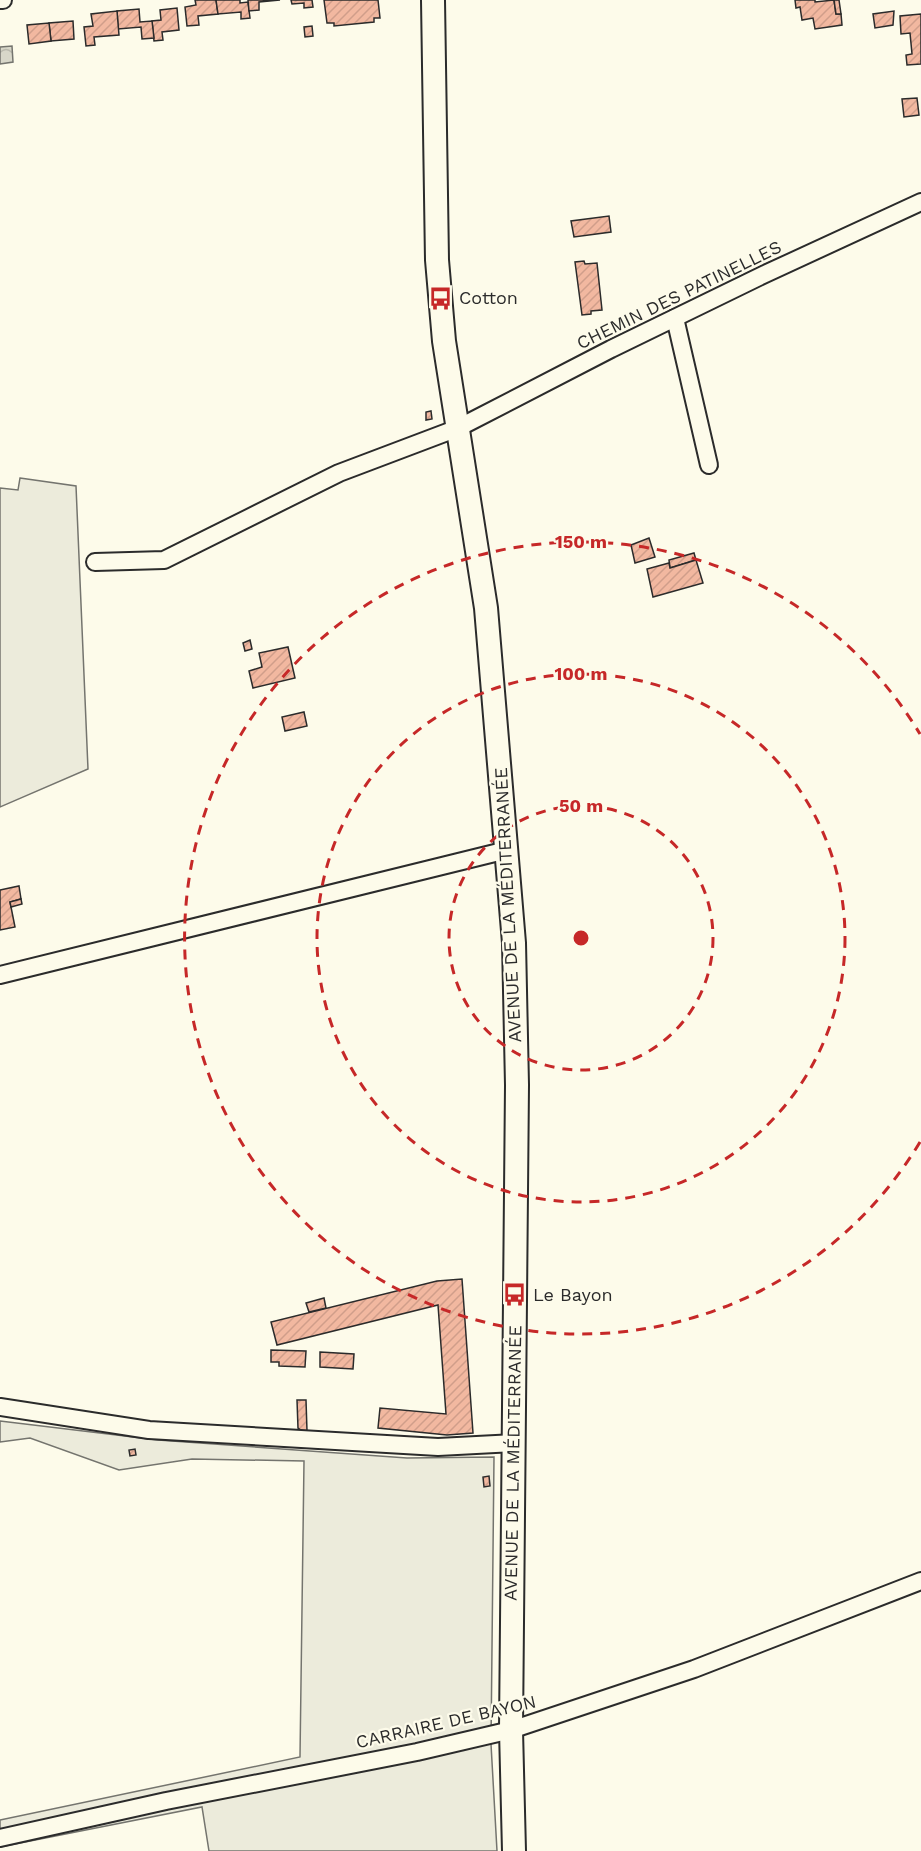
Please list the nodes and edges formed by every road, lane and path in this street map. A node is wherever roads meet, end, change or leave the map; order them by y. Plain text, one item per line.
1 (433, 0) edge
2 (921, 202) edge
3 (675, 318) junction
4 (458, 428) junction
5 (709, 465) dead end
6 (95, 562) dead end
7 (507, 850) junction
8 (0, 975) edge
9 (0, 1407) edge
10 (513, 1443) junction
11 (921, 1581) edge
12 (511, 1730) junction
13 (0, 1838) edge
14 (514, 1851) edge

1 - 4 main road, AVENUE DE LA MÉDITERRANÉE
2 - 3 street, CHEMIN DES PATINELLES
3 - 4 street, CHEMIN DES PATINELLES
3 - 5 street
4 - 6 street, CHEMIN DES PATINELLES
4 - 7 main road, AVENUE DE LA MÉDITERRANÉE
7 - 8 street
7 - 10 main road, AVENUE DE LA MÉDITERRANÉE
9 - 10 street
10 - 12 main road, AVENUE DE LA MÉDITERRANÉE
11 - 12 street, CARRAIRE DE BAYON
12 - 13 street, CARRAIRE DE BAYON
12 - 14 main road, AVENUE DE LA MÉDITERRANÉE

